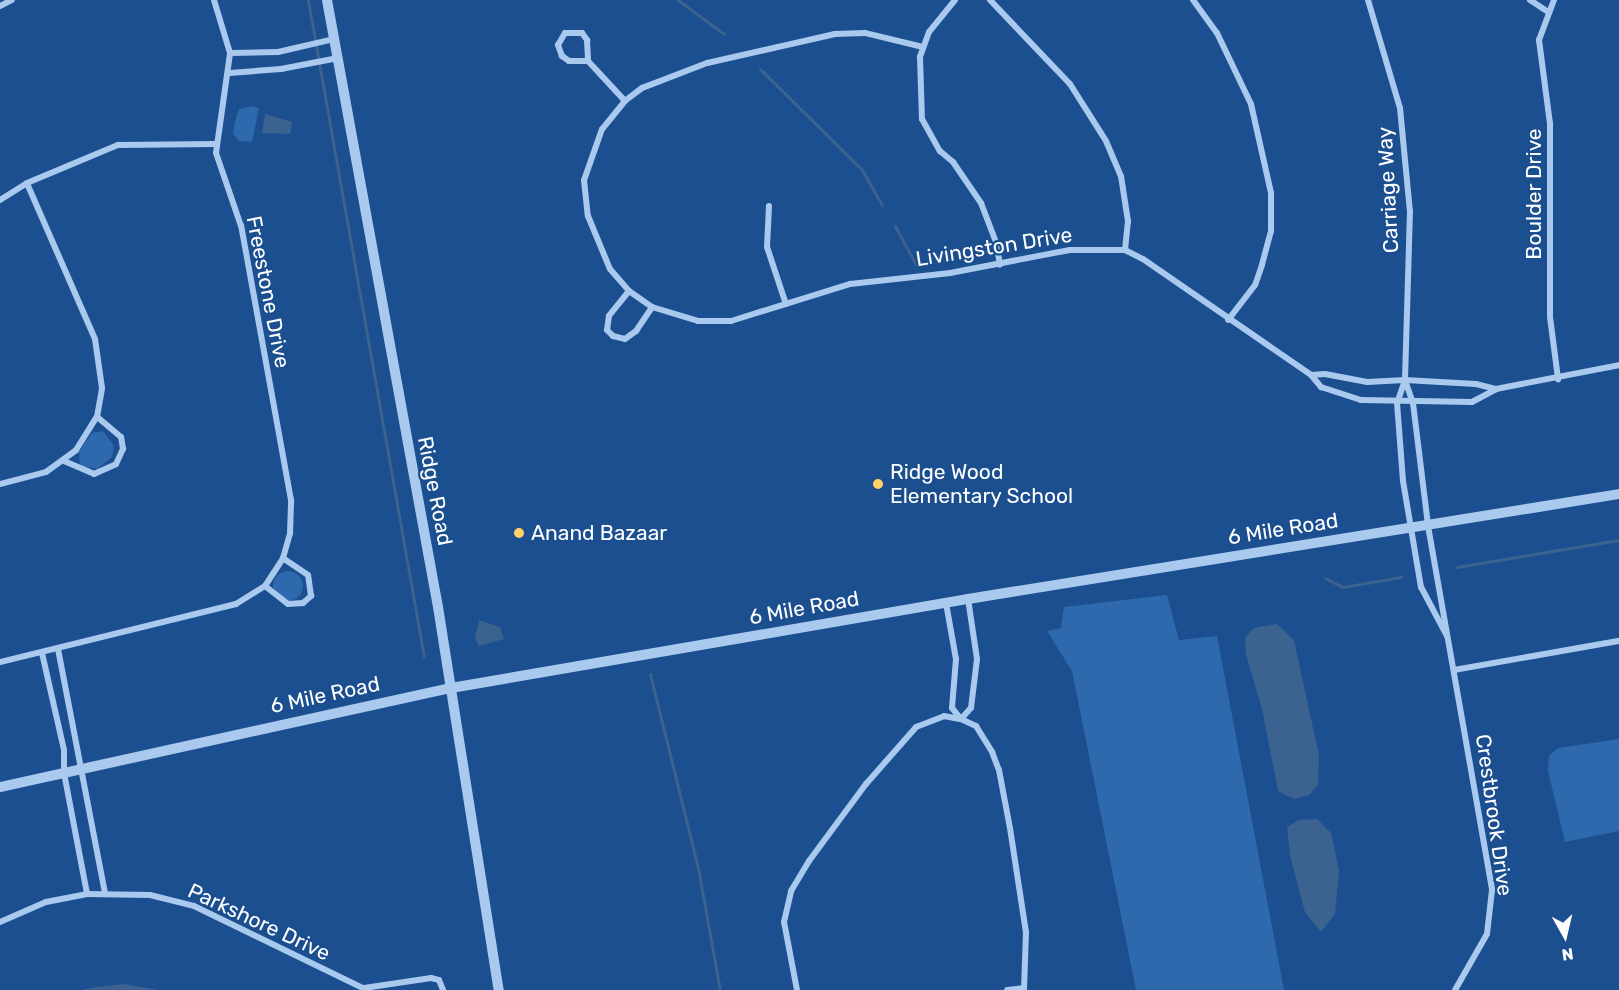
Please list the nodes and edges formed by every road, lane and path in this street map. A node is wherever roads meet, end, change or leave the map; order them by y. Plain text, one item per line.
1 (12, 0) edge
2 (214, 0) edge
3 (327, 0) edge
4 (955, 0) edge
5 (990, 0) edge
6 (1193, 0) edge
7 (1530, 0) edge
8 (1554, 0) edge
9 (1365, 1) edge
10 (0, 6) edge
11 (1547, 11) junction
12 (334, 39) junction
13 (923, 47) junction
14 (230, 53) junction
15 (338, 58) junction
16 (588, 61) junction
17 (230, 73) junction
18 (625, 101) junction
19 (216, 144) junction
20 (27, 183) junction
21 (0, 200) edge
22 (769, 206) dead end
23 (1125, 250) junction
24 (1000, 265) junction
25 (628, 291) junction
26 (786, 304) junction
27 (652, 307) junction
28 (1228, 320) junction
29 (1619, 365) edge
30 (1311, 375) junction
31 (1558, 379) junction
32 (1405, 380) junction
33 (1496, 389) junction
34 (1397, 403) junction
35 (1413, 403) junction
36 (97, 417) junction
37 (63, 461) junction
38 (0, 484) edge
39 (1619, 494) edge
40 (1428, 526) junction
41 (1410, 529) junction
42 (283, 558) junction
43 (265, 586) junction
44 (968, 599) junction
45 (946, 603) junction
46 (1447, 636) junction
47 (1619, 641) edge
48 (58, 649) junction
49 (42, 653) junction
50 (0, 662) edge
51 (1454, 670) junction
52 (451, 688) junction
53 (961, 719) junction
54 (82, 769) junction
55 (64, 773) junction
56 (0, 787) edge
57 (105, 892) junction
58 (87, 894) junction
59 (0, 922) edge
60 (365, 989) edge
61 (1457, 989) edge
62 (443, 990) edge
63 (499, 990) edge
64 (797, 990) edge
65 (1007, 990) edge

1 - 10 street
2 - 14 street, Freestone Drive
3 - 12 street, Ridge Road
4 - 13 street
5 - 23 street
6 - 28 street
7 - 11 street
8 - 11 street, Boulder Drive
9 - 32 street, Carriage Way
11 - 31 street, Boulder Drive
12 - 14 street
12 - 15 street, Ridge Road
13 - 18 street, Livingston Drive
13 - 24 street
14 - 17 street, Freestone Drive
15 - 17 street
15 - 52 street, Ridge Road
16 - 16 street
16 - 18 street
17 - 19 street, Freestone Drive
18 - 25 street, Livingston Drive
19 - 20 street
19 - 42 street, Freestone Drive
20 - 21 street
20 - 36 street
22 - 26 street
23 - 24 street, Livingston Drive
23 - 28 street, Livingston Drive
24 - 26 street, Livingston Drive
25 - 27 street, Livingston Drive
25 - 27 street
26 - 27 street, Livingston Drive
28 - 30 street, Livingston Drive
29 - 31 street
30 - 32 street, Livingston Drive
30 - 34 street, Livingston Drive
31 - 33 street
32 - 33 street, Livingston Drive
32 - 34 street, Carriage Way
32 - 35 street, Carriage Way
33 - 35 street, Livingston Drive
34 - 35 street, Livingston Drive
34 - 41 street, Carriage Way
35 - 40 street, Carriage Way
36 - 37 street
36 - 37 street
37 - 38 street
39 - 40 street, 6 Mile Road
40 - 41 street, 6 Mile Road
40 - 46 street, Crestbrook Drive
41 - 44 street, 6 Mile Road
41 - 46 street, Crestbrook Drive
42 - 43 street, Freestone Drive
42 - 43 street
43 - 48 street, Freestone Drive
44 - 45 street, 6 Mile Road
44 - 53 street
45 - 52 street, 6 Mile Road
45 - 53 street
46 - 51 street, Crestbrook Drive
47 - 51 street
48 - 49 street, Freestone Drive
48 - 54 street
49 - 50 street, Freestone Drive
49 - 55 street
51 - 61 street, Crestbrook Drive
52 - 54 street, 6 Mile Road
52 - 63 street, Ridge Road
53 - 64 street
53 - 65 street
54 - 55 street, 6 Mile Road
54 - 57 street
55 - 56 street, 6 Mile Road
55 - 58 street
57 - 58 street, Parkshore Drive
57 - 60 street, Parkshore Drive
58 - 59 street, Parkshore Drive
60 - 62 street, Parkshore Drive

